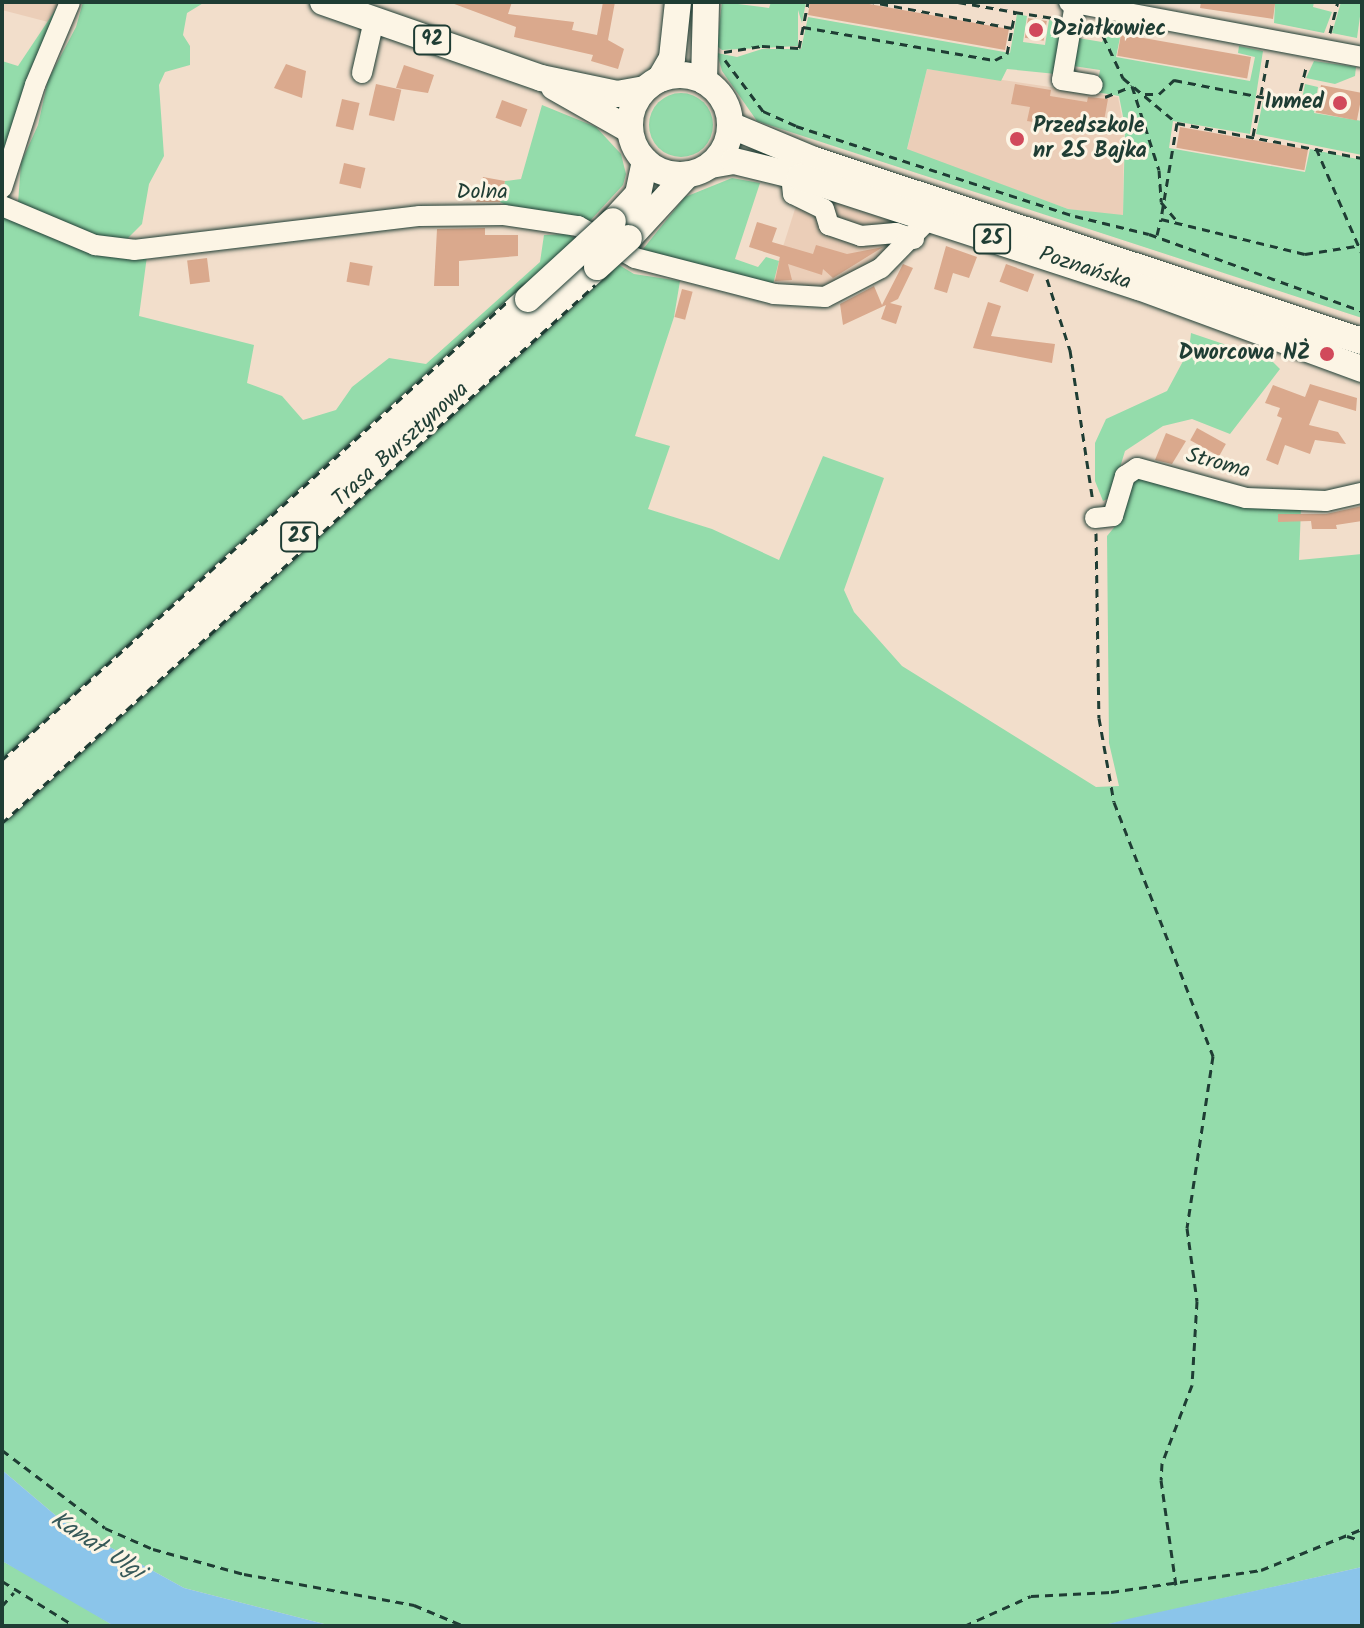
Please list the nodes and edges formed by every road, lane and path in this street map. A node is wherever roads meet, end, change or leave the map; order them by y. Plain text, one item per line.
1 (70, 2) edge
2 (323, 2) edge
3 (678, 2) edge
4 (706, 2) edge
5 (808, 2) edge
6 (872, 2) edge
7 (958, 2) edge
8 (1338, 2) edge
9 (1070, 8) edge
10 (1015, 12) junction
11 (374, 20) junction
12 (1108, 20) dead end
13 (803, 27) junction
14 (1012, 28) junction
15 (1327, 42) dead end
16 (708, 51) junction
17 (1269, 51) dead end
18 (1362, 57) edge
19 (1313, 58) dead end
20 (362, 73) dead end
21 (541, 78) junction
22 (704, 81) junction
23 (653, 84) junction
24 (1093, 85) dead end
25 (1132, 86) junction
26 (1143, 94) junction
27 (1261, 96) junction
28 (1177, 123) junction
29 (730, 125) junction
30 (630, 130) junction
31 (1253, 137) junction
32 (1316, 148) junction
33 (1362, 158) edge
34 (645, 161) junction
35 (711, 165) junction
36 (687, 175) junction
37 (791, 175) junction
38 (2, 188) edge
39 (1163, 205) junction
40 (2, 206) edge
41 (1161, 219) junction
42 (1180, 224) junction
43 (621, 229) junction
44 (922, 229) junction
45 (1157, 236) junction
46 (1360, 246) edge
47 (1362, 254) edge
48 (1044, 255) junction
49 (603, 278) dead end
50 (512, 296) dead end
51 (1362, 311) edge
52 (1295, 329) junction
53 (1362, 341) edge
54 (1362, 369) edge
55 (1362, 493) edge
56 (1095, 518) junction
57 (2, 760) edge
58 (2, 777) edge
59 (2, 807) edge
60 (2, 823) edge
61 (2, 1450) edge
62 (1362, 1529) edge
63 (1346, 1535) junction
64 (1362, 1541) edge
65 (2, 1581) edge
66 (1176, 1585) junction
67 (14, 1592) junction
68 (2, 1606) edge
69 (75, 1626) edge
70 (464, 1626) edge
71 (964, 1626) edge

1 - 38 street
2 - 11 main road, 92
3 - 23 main road
4 - 16 main road
5 - 13 path
6 - 14 path
7 - 10 path
8 - 15 path
9 - 10 path
9 - 18 street
9 - 24 street
10 - 14 path
11 - 20 street
11 - 21 main road, 92
12 - 25 path
13 - 14 path
13 - 16 path
16 - 22 main road
16 - 45 path
17 - 27 path
19 - 27 path
21 - 23 main road, 92
21 - 30 main road, 92
22 - 23 main road
22 - 29 main road
23 - 30 main road
25 - 26 path
25 - 39 path
26 - 27 path
26 - 28 path
27 - 31 path
28 - 31 path
28 - 39 path
29 - 35 main road
29 - 52 main road, Poznańska / 25
30 - 34 main road
31 - 32 path
32 - 33 path
32 - 46 path
34 - 36 main road
34 - 43 main road, Trasa Bursztynowa / 25
35 - 36 main road, 25
35 - 37 main road, Poznańska / 25
36 - 43 main road, Trasa Bursztynowa / 25
37 - 44 main road, Poznańska / 25
37 - 44 street
39 - 41 path
39 - 42 path
40 - 44 street, Dolna
41 - 42 path
41 - 45 path
42 - 46 path
43 - 58 main road, Trasa Bursztynowa / 25, bridge
43 - 59 main road, Trasa Bursztynowa / 25, bridge
44 - 48 main road, Poznańska / 25
45 - 51 path
46 - 47 path
48 - 52 main road, Poznańska / 25
48 - 56 path
49 - 60 path, bridge
50 - 57 path, bridge
52 - 53 main road, Poznańska / 25
52 - 54 main road, Poznańska / 25
55 - 56 street, Stroma
56 - 66 path
61 - 70 path
62 - 63 path
63 - 64 path
63 - 66 path
65 - 67 path
66 - 71 path
67 - 68 path
67 - 69 path

